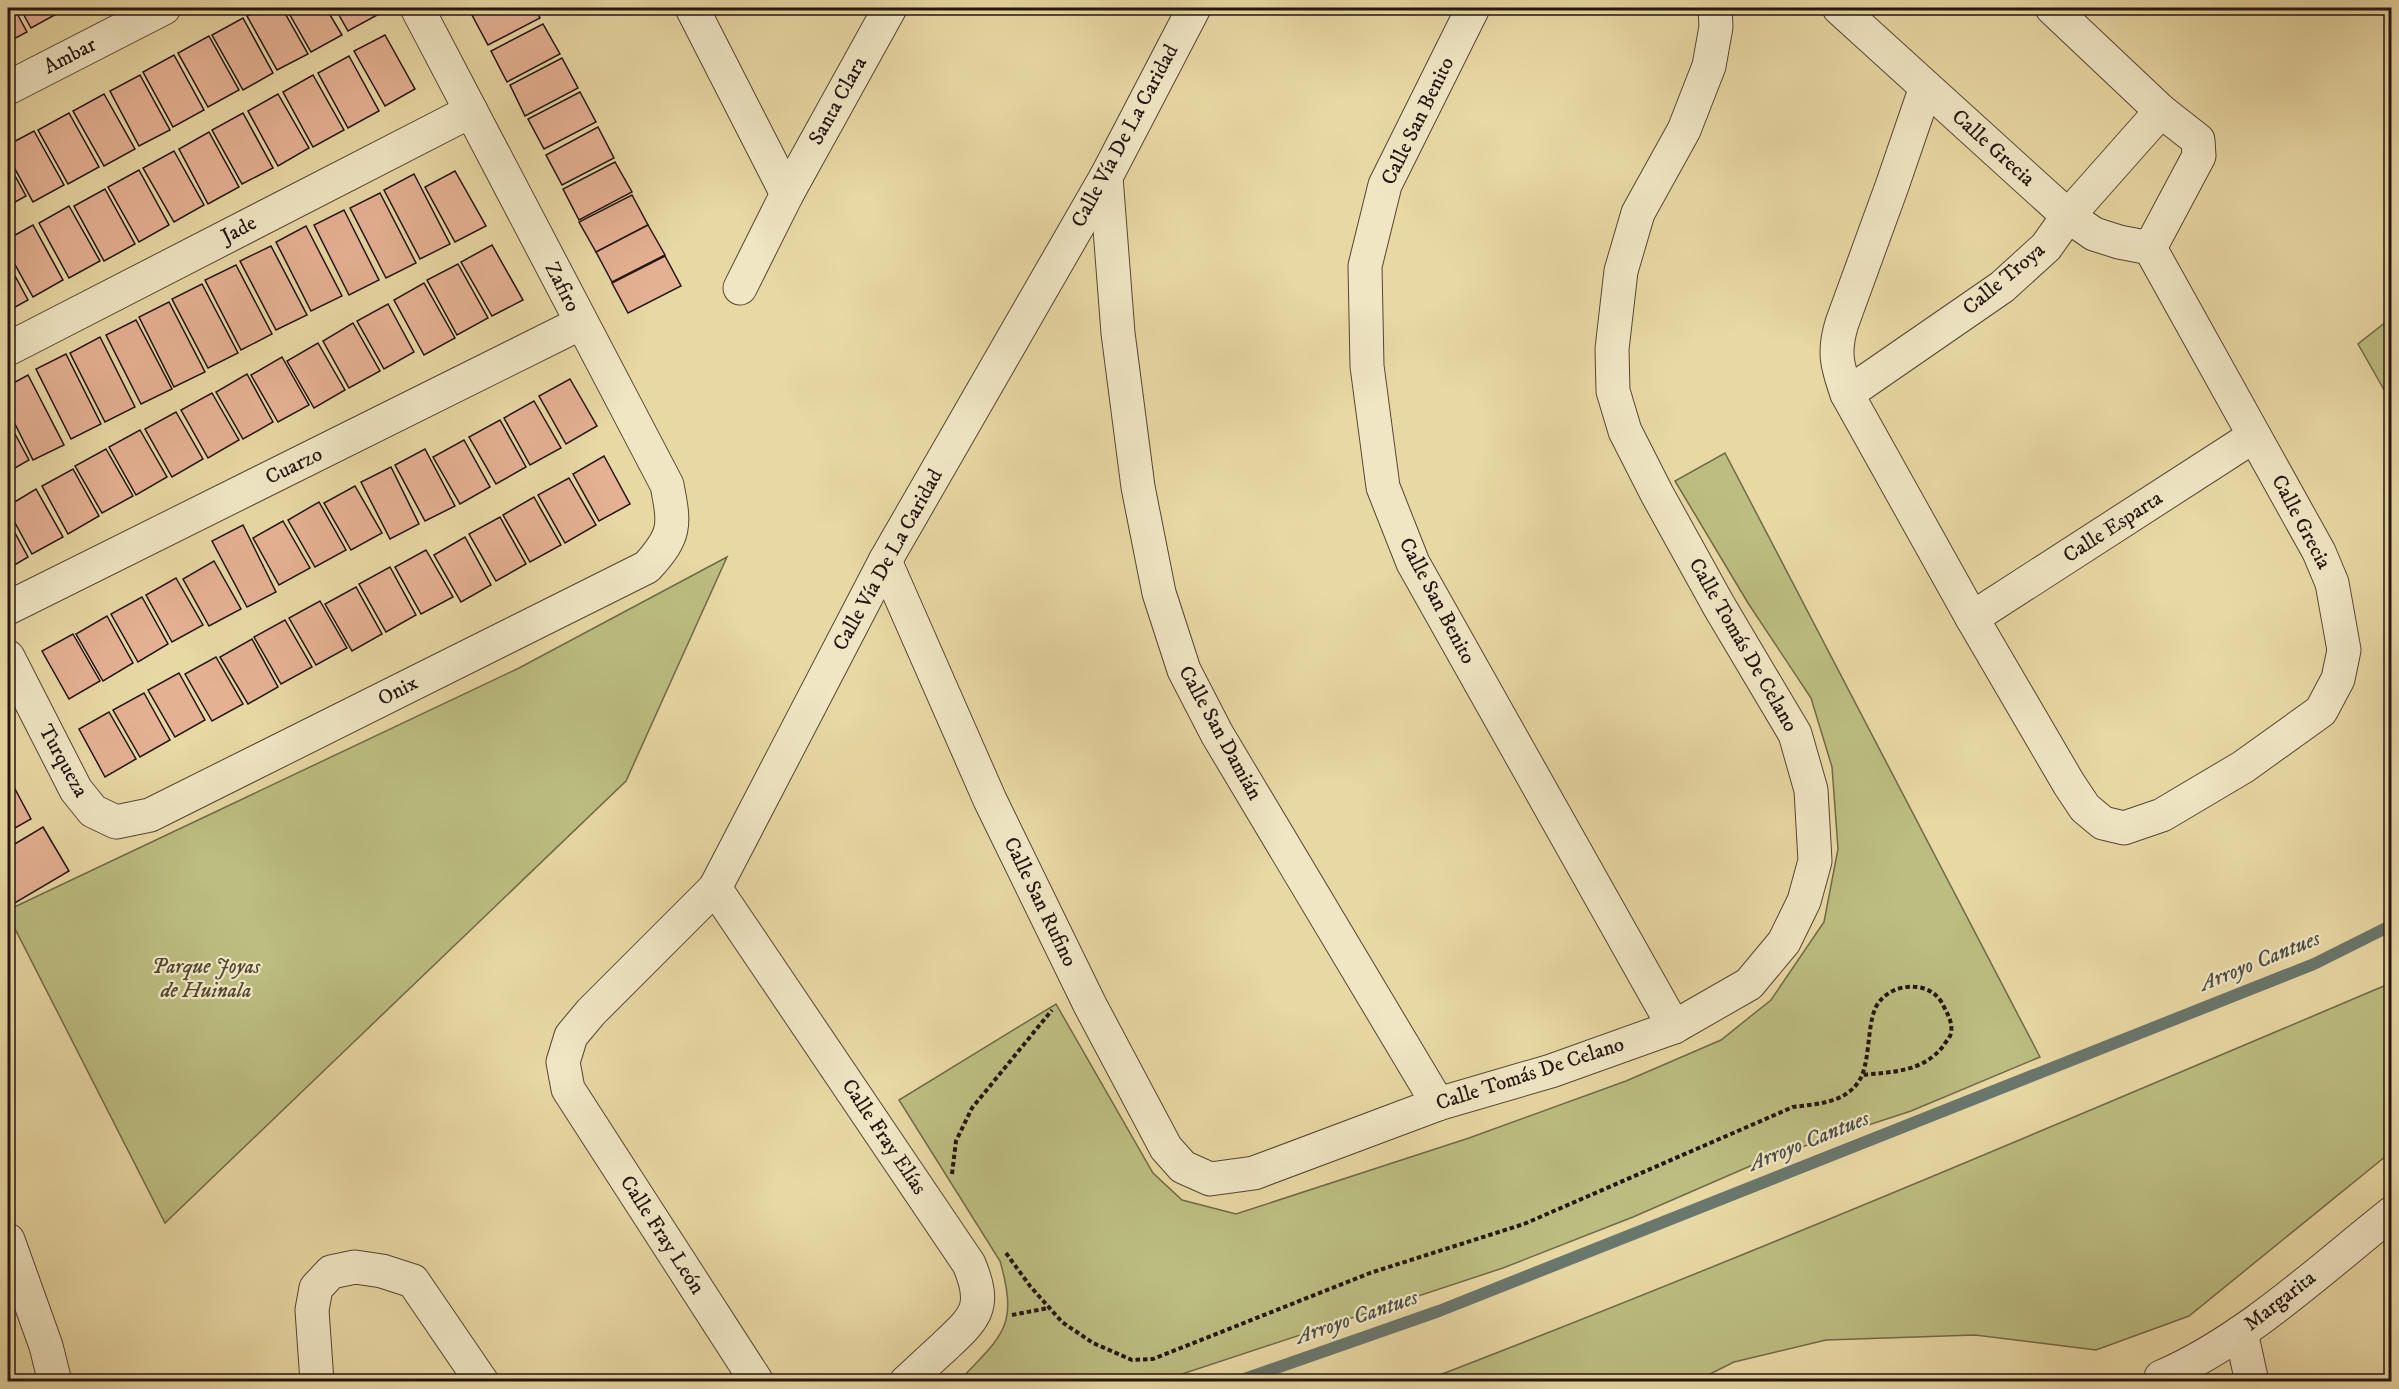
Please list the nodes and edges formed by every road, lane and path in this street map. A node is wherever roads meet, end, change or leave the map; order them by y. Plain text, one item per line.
1 (164, 8) edge
2 (417, 8) edge
3 (692, 8) edge
4 (890, 8) edge
5 (1194, 8) edge
6 (1473, 8) edge
7 (1715, 8) edge
8 (1839, 8) edge
9 (2052, 8) edge
10 (1926, 87) junction
11 (8, 88) edge
12 (471, 111) junction
13 (2161, 111) junction
14 (1106, 177) junction
15 (787, 194) junction
16 (2068, 216) junction
17 (2150, 248) junction
18 (740, 288) dead end
19 (581, 323) junction
20 (8, 349) edge
21 (1848, 394) junction
22 (2254, 436) junction
23 (885, 561) junction
24 (647, 567) joint
25 (8, 608) edge
26 (1972, 618) junction
27 (8, 657) edge
28 (150, 815) joint
29 (715, 888) junction
30 (1077, 979) junction
31 (1674, 1026) junction
32 (1861, 1075) junction
33 (568, 1089) joint
34 (1437, 1104) junction
35 (1254, 1173) joint
36 (925, 1198) junction
37 (2391, 1213) edge
38 (8, 1244) edge
39 (1004, 1250) dead end
40 (2241, 1332) junction
41 (2161, 1377) dead end
42 (56, 1382) edge
43 (317, 1382) edge
44 (482, 1382) edge
45 (757, 1382) edge
46 (906, 1382) edge
47 (2252, 1382) edge

1 - 11 street, Ambar
2 - 12 street, Zafiro
3 - 15 street
4 - 15 street, Santa Clara
5 - 14 street, Calle Vía De La Caridad
6 - 31 street, Calle San Benito
7 - 31 street, Calle Tomás De Celano
8 - 10 street
9 - 13 street
10 - 16 street, Calle Grecia
10 - 21 street, Calle Grecia
12 - 19 street, Zafiro
12 - 20 street, Jade
13 - 16 street, Calle Troya
13 - 17 street
14 - 23 street, Calle Vía De La Caridad
14 - 34 street, Calle San Damián
15 - 18 street, Santa Clara
16 - 17 street, Calle Grecia
16 - 21 street, Calle Troya
17 - 22 street, Calle Grecia
19 - 24 street, Zafiro
19 - 25 street, Cuarzo
21 - 26 street, Calle Grecia
22 - 26 street, Calle Esparta
22 - 26 street, Calle Grecia
23 - 29 street, Calle Vía De La Caridad
23 - 30 street, Calle San Rufino
24 - 28 street, Onix
27 - 28 street, Turqueza
29 - 33 street, Calle Vía De La Caridad
29 - 36 street, Calle Fray Elías
30 - 35 street, Calle San Rufino
30 - 36 path
31 - 34 street, Calle Tomás De Celano
32 - 32 path
32 - 39 path
33 - 45 street, Calle Fray León
34 - 35 street, Calle Tomás De Celano
36 - 46 street, Calle Fray Elías
37 - 40 street, Margarita
38 - 42 street
40 - 41 street, Margarita
40 - 47 street
43 - 44 street

